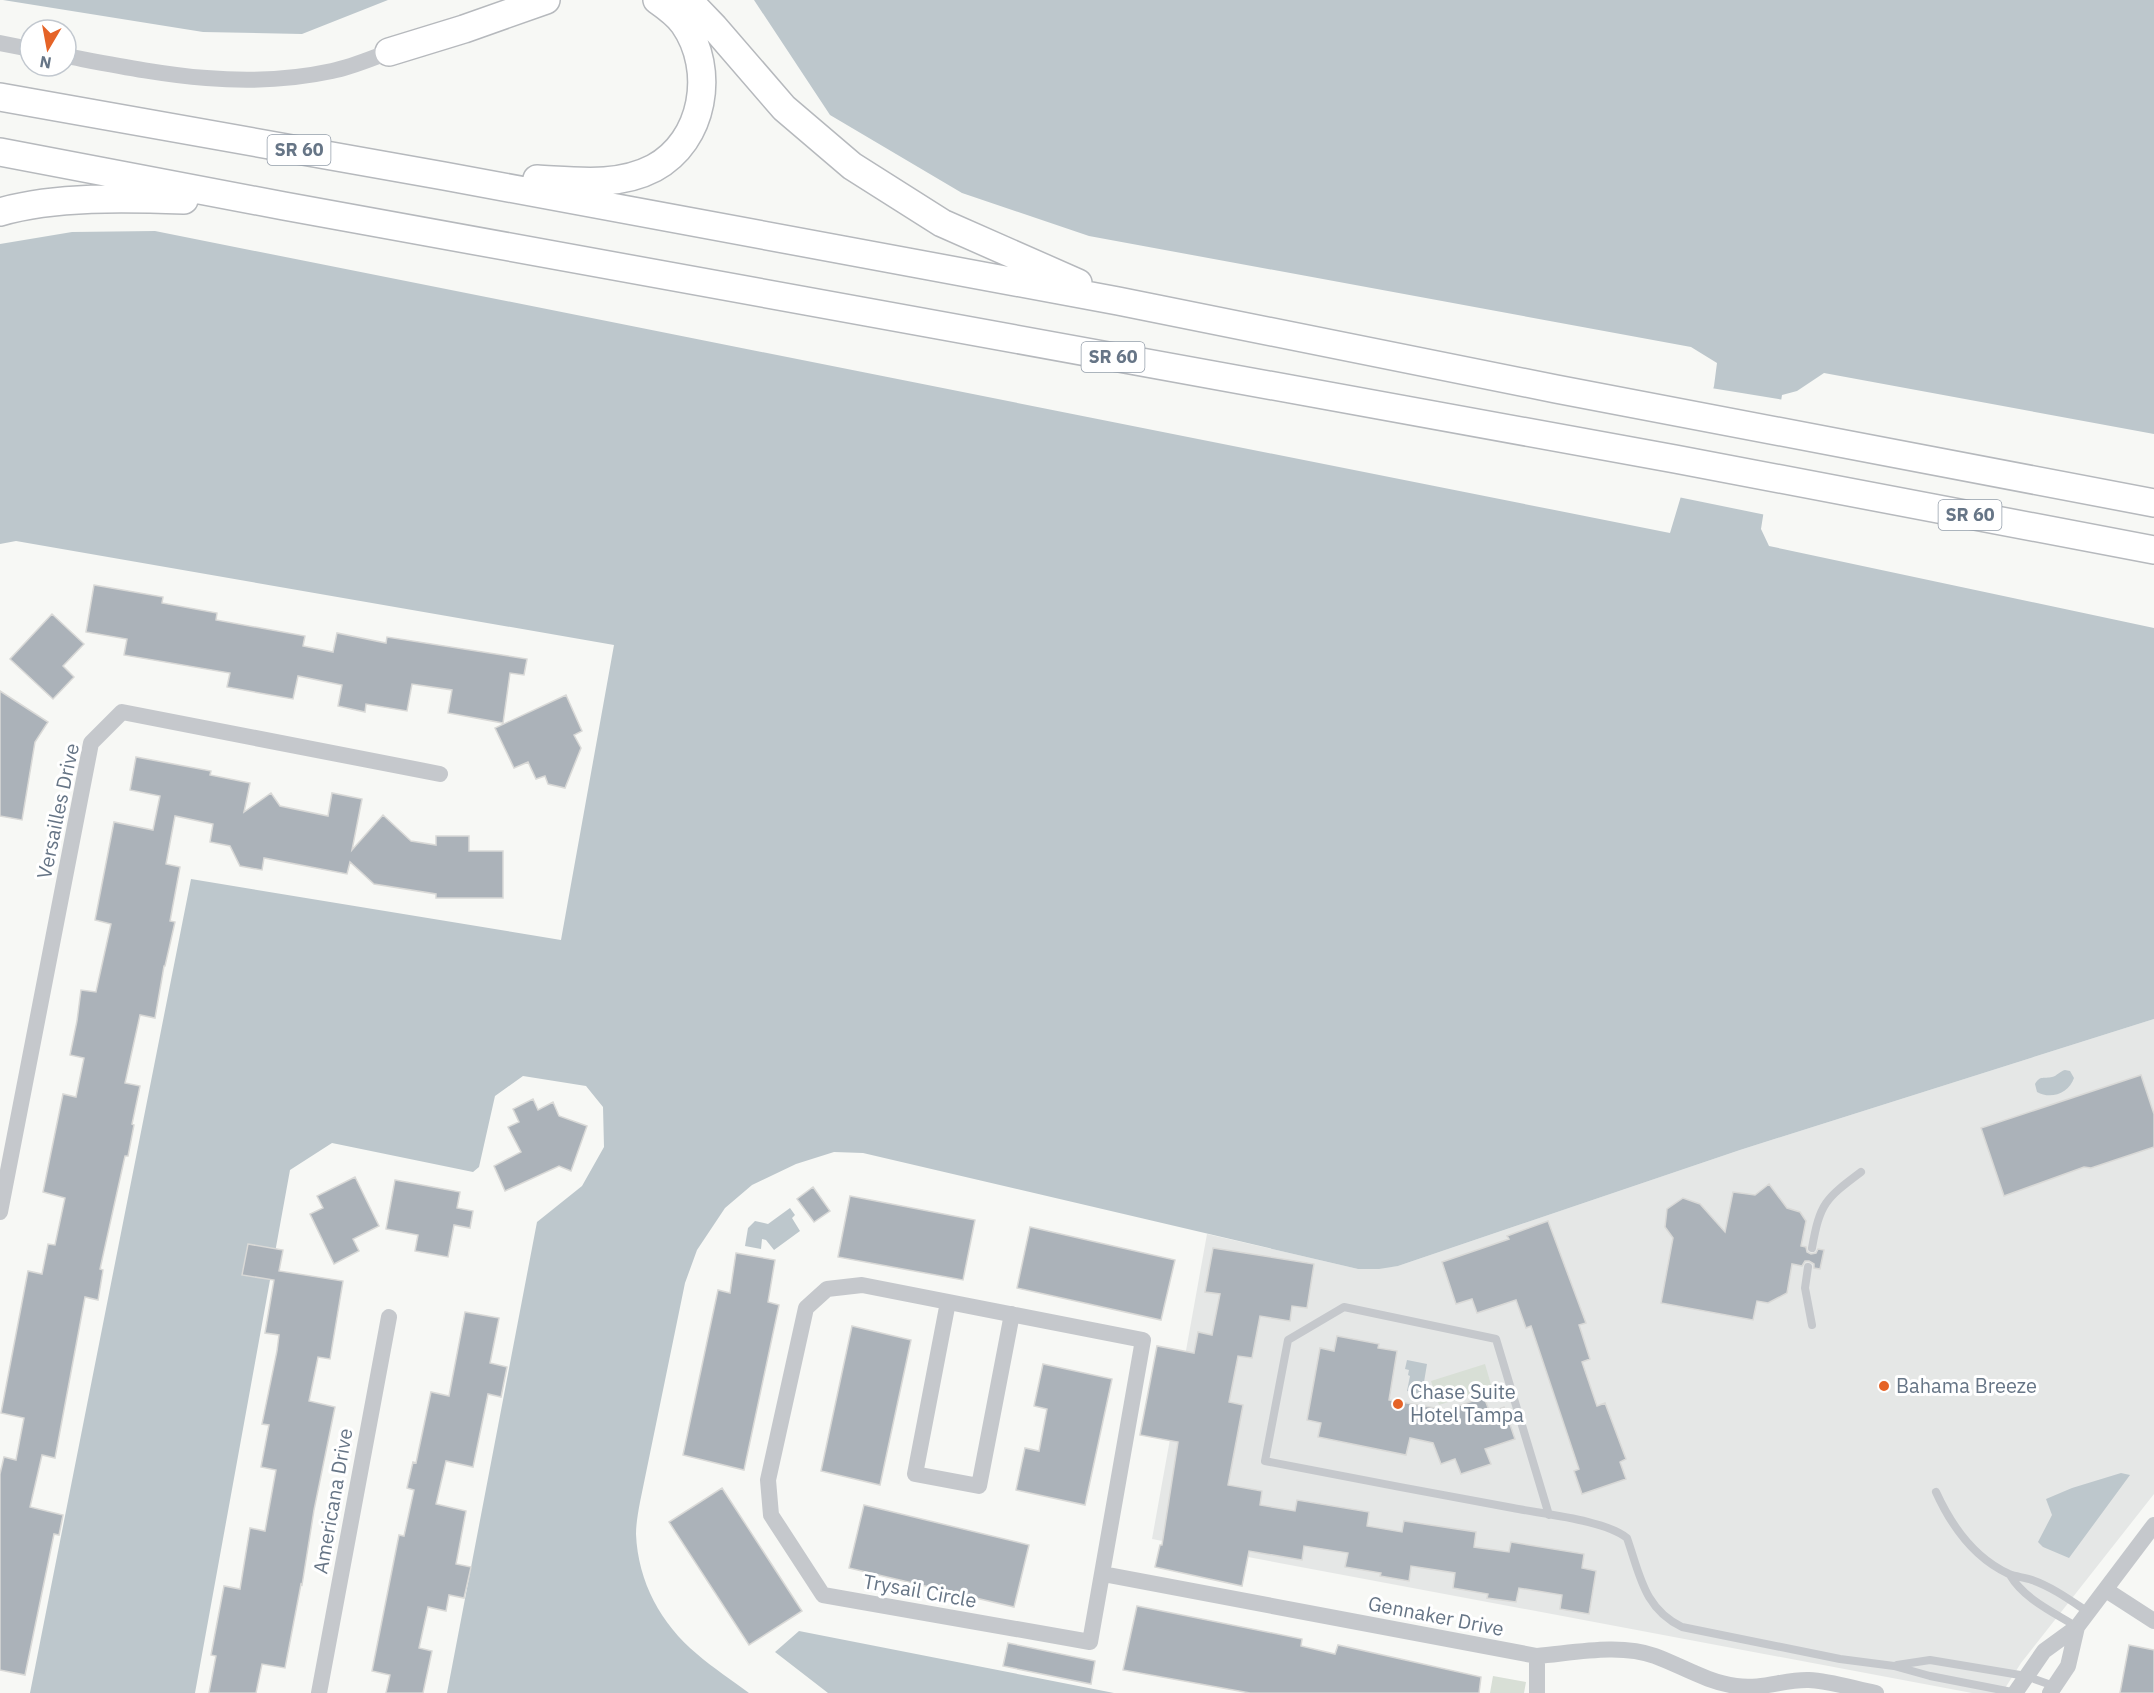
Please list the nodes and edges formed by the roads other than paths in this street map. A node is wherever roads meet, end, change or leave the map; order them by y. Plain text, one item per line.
1 (494, 0) edge
2 (546, 0) edge
3 (657, 0) edge
4 (688, 0) edge
5 (0, 43) edge
6 (18, 47) edge
7 (389, 52) junction
8 (78, 58) edge
9 (0, 97) edge
10 (0, 152) edge
11 (444, 176) junction
12 (284, 206) junction
13 (0, 212) edge
14 (1118, 301) junction
15 (2154, 503) edge
16 (2154, 549) edge
17 (440, 774) dead end
18 (1861, 1172) dead end
19 (0, 1212) edge
20 (1812, 1248) dead end
21 (1808, 1267) dead end
22 (948, 1302) junction
23 (1012, 1314) junction
24 (388, 1317) dead end
25 (1812, 1325) dead end
26 (1936, 1492) dead end
27 (1550, 1515) junction
28 (2154, 1526) edge
29 (1102, 1574) junction
30 (2010, 1575) junction
31 (2106, 1590) junction
32 (2088, 1612) junction
33 (2154, 1621) edge
34 (2077, 1627) junction
35 (1537, 1656) junction
36 (1894, 1666) junction
37 (2026, 1676) junction
38 (1758, 1687) junction
39 (2052, 1690) edge
40 (1850, 1691) edge
41 (319, 1693) edge
42 (1537, 1693) edge
43 (1775, 1693) edge
44 (1876, 1693) edge
45 (2016, 1693) edge

1 - 7 highway
2 - 7 highway
3 - 11 highway
4 - 14 highway
5 - 6 street
7 - 8 street
9 - 11 highway, SR 60
10 - 12 highway, SR 60
11 - 14 highway, SR 60
12 - 13 highway
12 - 16 highway, SR 60
14 - 15 highway, SR 60
17 - 19 street, Versailles Drive
18 - 20 lane
21 - 25 lane
22 - 23 street, Trysail Circle
22 - 23 street
22 - 29 street, Trysail Circle
23 - 29 street, Trysail Circle
24 - 41 street, Americana Drive
26 - 30 lane
27 - 27 lane
27 - 36 lane
28 - 31 street
29 - 35 street, Gennaker Drive
30 - 32 lane
30 - 34 lane
31 - 32 street
31 - 33 street
32 - 34 street
34 - 37 street
34 - 39 street
35 - 38 street, Gennaker Drive
35 - 42 street
36 - 37 lane
36 - 45 lane
37 - 39 lane
37 - 45 street
38 - 40 street, Gennaker Drive
38 - 43 street, Gennaker Drive
40 - 44 street, Gennaker Drive

